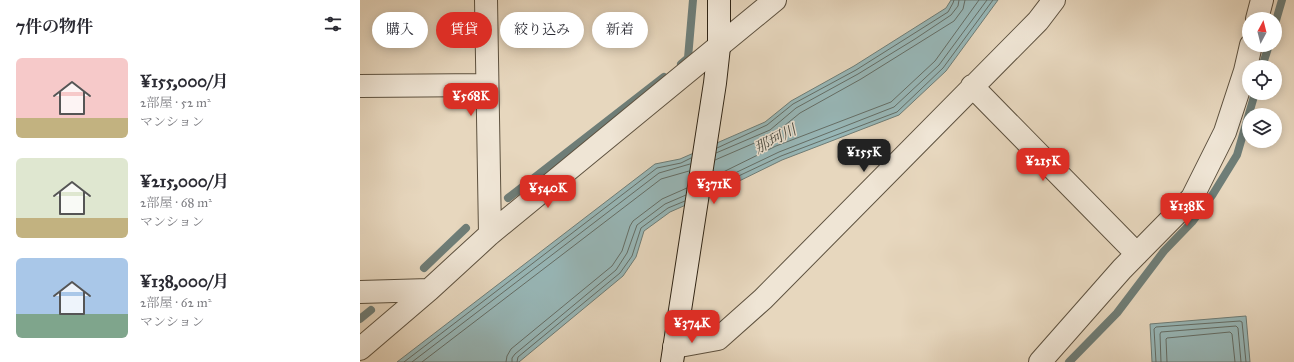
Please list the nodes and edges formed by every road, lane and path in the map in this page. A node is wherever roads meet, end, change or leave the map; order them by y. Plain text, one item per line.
1 (486, 0) edge
2 (720, 0) edge
3 (775, 0) edge
4 (1054, 0) edge
5 (1262, 0) edge
6 (1259, 12) edge
7 (719, 47) junction
8 (1249, 52) edge
9 (487, 85) junction
10 (360, 86) edge
11 (972, 86) junction
12 (490, 234) junction
13 (1137, 254) junction
14 (429, 290) junction
15 (360, 292) edge
16 (360, 349) edge
17 (673, 355) edge
18 (1040, 362) edge

1 - 9 street
2 - 7 street
3 - 7 street
4 - 11 street
5 - 6 street
7 - 12 street
7 - 17 street
8 - 13 street
9 - 10 street
9 - 12 street
11 - 13 street
11 - 17 street
12 - 14 street
13 - 18 street
14 - 15 street
14 - 16 street

